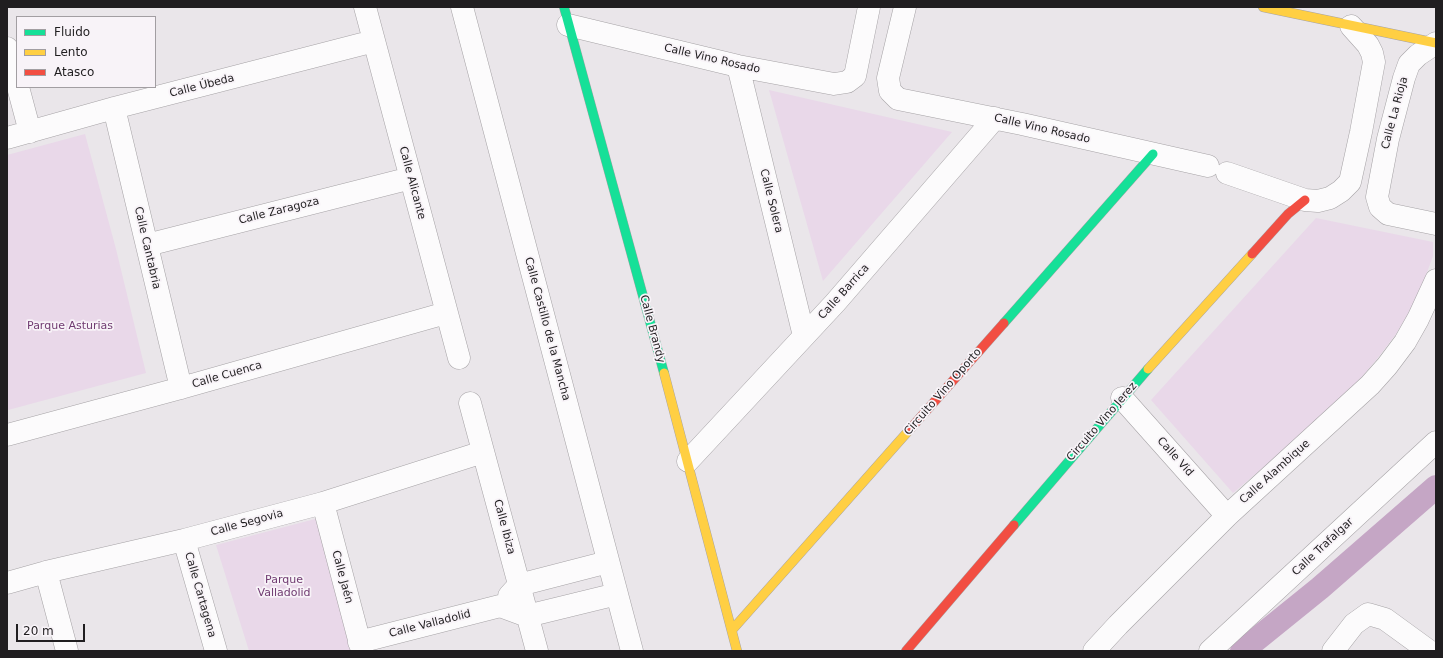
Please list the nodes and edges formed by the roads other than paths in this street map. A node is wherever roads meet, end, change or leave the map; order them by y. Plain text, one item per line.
1 (365, 7) edge
2 (462, 7) edge
3 (869, 7) edge
4 (905, 7) edge
5 (1263, 7) edge
6 (566, 16) edge
7 (1351, 26) junction
8 (374, 41) junction
9 (1436, 43) edge
10 (7, 48) edge
11 (738, 66) junction
12 (16, 82) edge
13 (18, 88) edge
14 (1367, 102) junction
15 (114, 108) junction
16 (1395, 108) junction
17 (995, 118) junction
18 (30, 132) junction
19 (7, 138) edge
20 (1153, 154) junction
21 (411, 178) junction
22 (1305, 200) junction
23 (1436, 224) edge
24 (146, 245) junction
25 (1436, 280) edge
26 (446, 313) junction
27 (804, 336) junction
28 (459, 358) dead end
29 (181, 388) junction
30 (1122, 398) junction
31 (470, 403) dead end
32 (7, 435) edge
33 (1436, 442) edge
34 (484, 452) junction
35 (688, 461) junction
36 (323, 503) junction
37 (1227, 516) junction
38 (184, 540) junction
39 (608, 562) junction
40 (46, 572) junction
41 (7, 583) edge
42 (519, 585) junction
43 (617, 594) junction
44 (500, 606) junction
45 (527, 616) junction
46 (732, 630) junction
47 (361, 646) edge
48 (67, 651) edge
49 (216, 651) edge
50 (536, 651) edge
51 (632, 651) edge
52 (737, 651) edge
53 (906, 651) edge
54 (1094, 651) edge
55 (1210, 651) edge
56 (1333, 651) edge
57 (1429, 651) edge

1 - 8 street, Calle Alicante
2 - 39 street, Calle Castillo de la Mancha
3 - 11 street, Calle Vino Rosado
4 - 17 street, Calle Vino Rosado
5 - 7 street
6 - 11 street, Calle Vino Rosado
6 - 35 street, Calle Brandy
7 - 9 street
7 - 14 street
8 - 15 street, Calle Úbeda
8 - 21 street, Calle Alicante
9 - 16 street, Calle La Rioja
10 - 12 street
11 - 27 street, Calle Solera
13 - 18 street
14 - 16 street
14 - 22 street, Calle Vino Rosado
15 - 18 street, Calle Úbeda
15 - 24 street, Calle Cantabria
16 - 23 street, Calle La Rioja
17 - 20 street, Calle Vino Rosado
17 - 27 street, Calle Barrica
18 - 19 street, Calle Úbeda
20 - 22 street, Calle Vino Rosado
20 - 46 street, Circuito Vino Oporto
21 - 24 street, Calle Zaragoza
21 - 26 street, Calle Alicante
22 - 30 street, Circuito Vino Jerez
24 - 29 street, Calle Cantabria
25 - 37 street, Calle Alambique
26 - 28 street, Calle Alicante
26 - 29 street, Calle Cuenca
27 - 35 street, Calle Barrica
29 - 32 street, Calle Cuenca
30 - 37 street, Calle Vid
30 - 53 street, Circuito Vino Jerez
31 - 34 street, Calle Ibiza
33 - 55 street, Calle Trafalgar
34 - 36 street, Calle Segovia
34 - 42 street, Calle Ibiza
35 - 46 street, Calle Brandy
36 - 38 street, Calle Segovia
36 - 47 street, Calle Jaén
37 - 54 street, Calle Alambique
38 - 40 street, Calle Segovia
38 - 49 street, Calle Cartagena
39 - 42 street
39 - 43 street, Calle Castillo de la Mancha
40 - 41 street, Calle Segovia
40 - 48 street
42 - 44 street
42 - 45 street, Calle Ibiza
43 - 45 street
43 - 51 street, Calle Castillo de la Mancha
44 - 45 street
44 - 47 street, Calle Valladolid
45 - 50 street, Calle Ibiza
46 - 52 street, Calle Brandy
56 - 57 street

